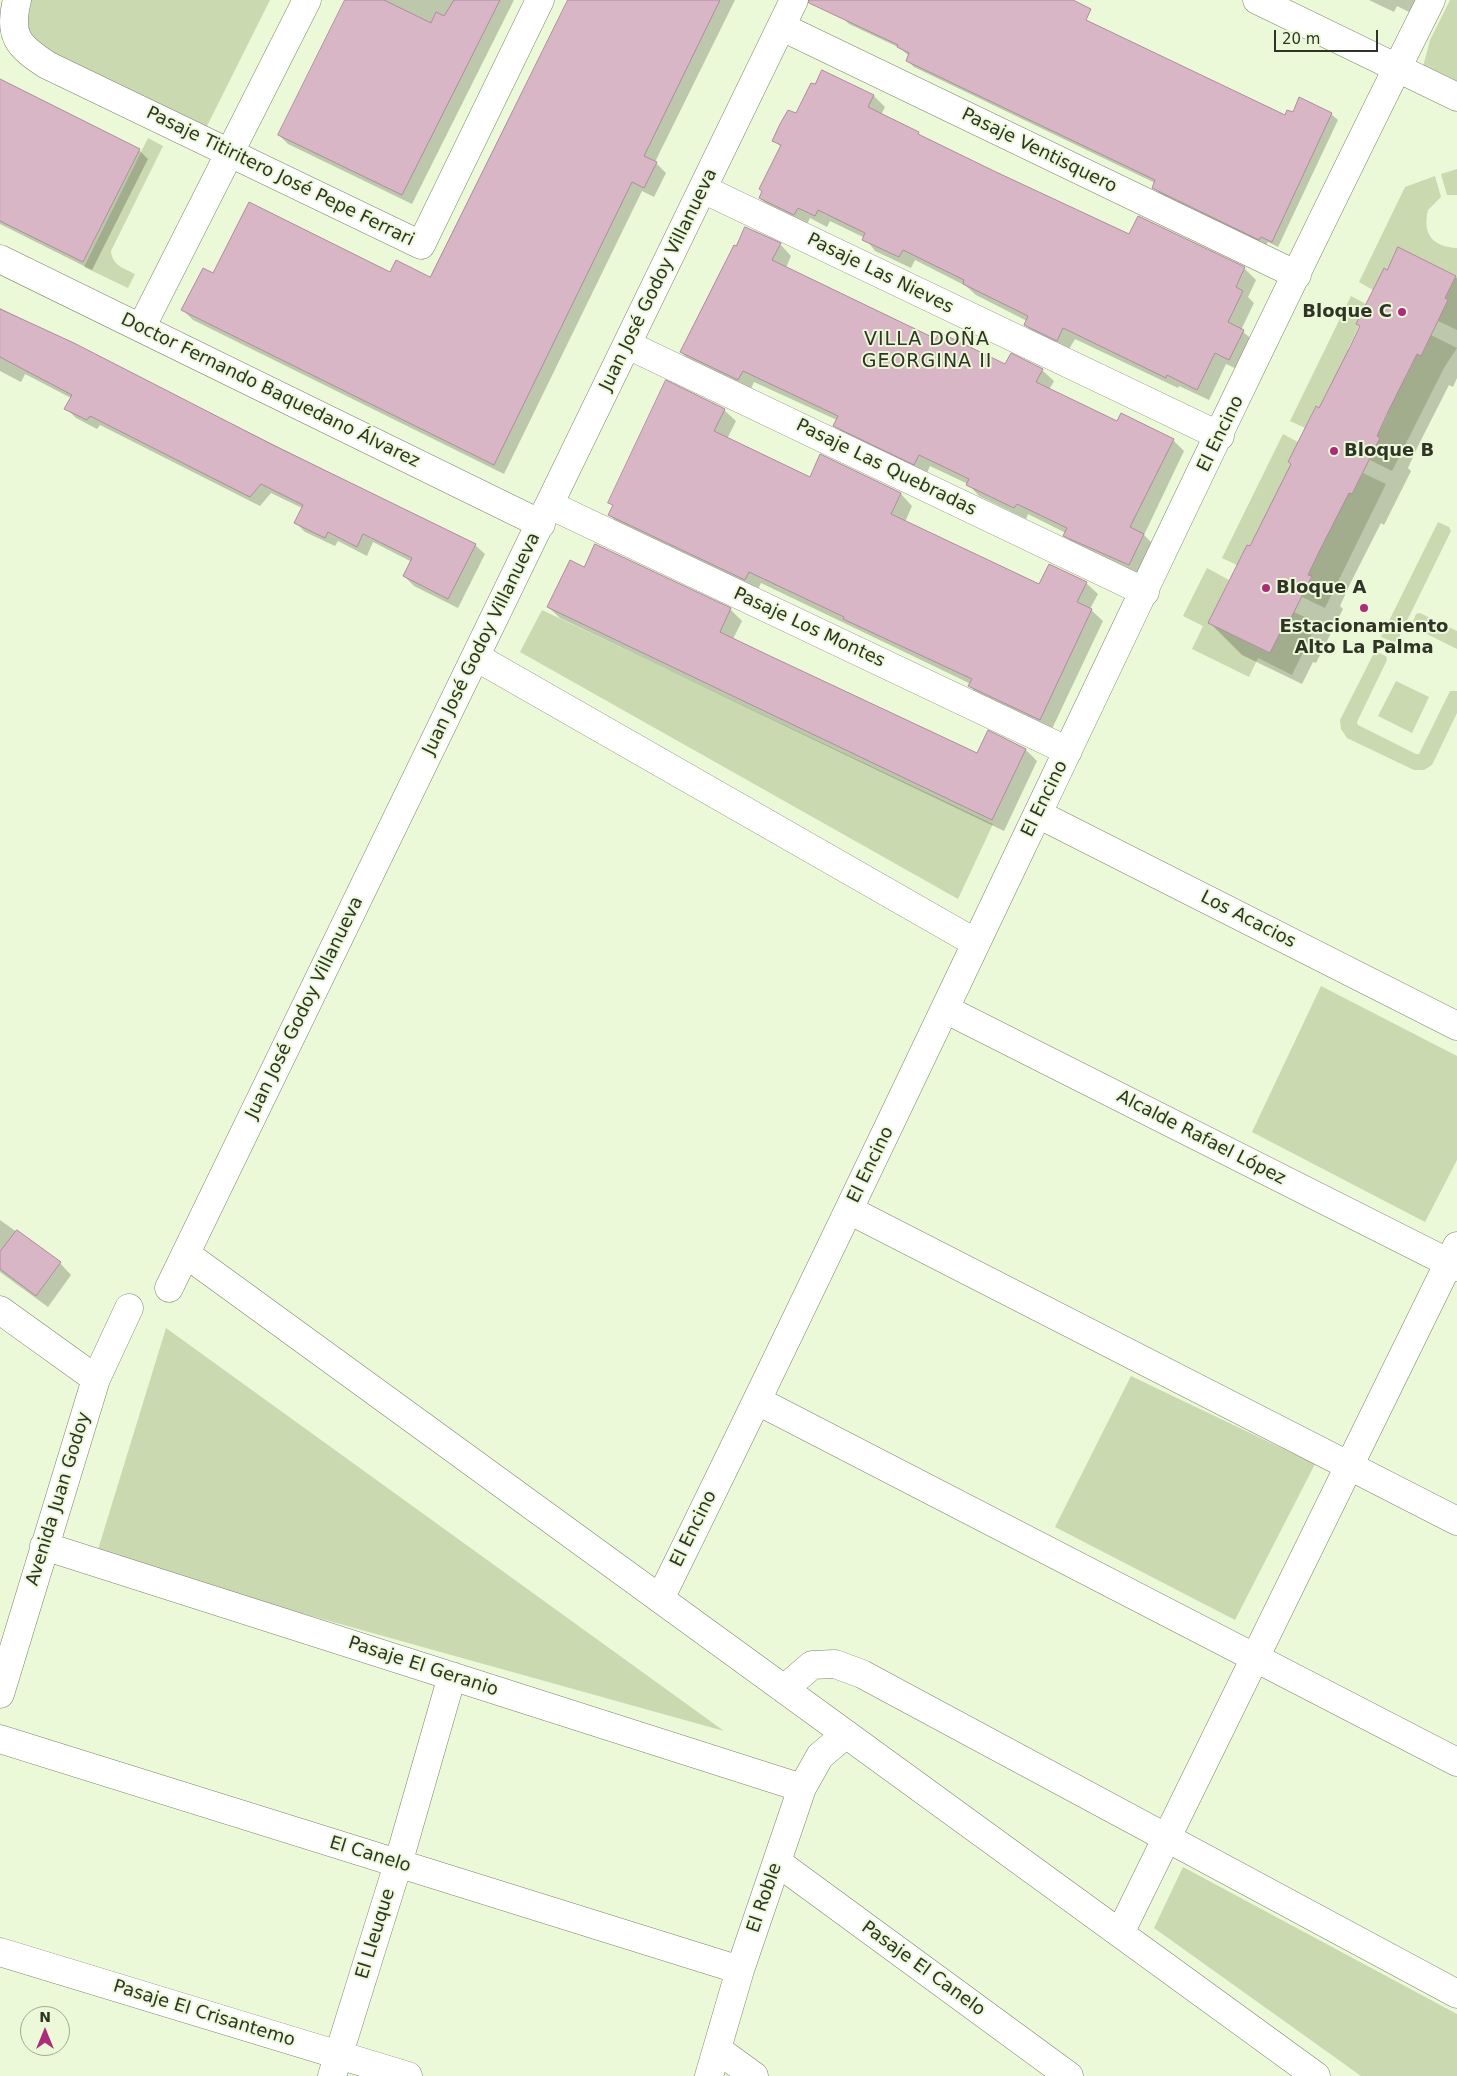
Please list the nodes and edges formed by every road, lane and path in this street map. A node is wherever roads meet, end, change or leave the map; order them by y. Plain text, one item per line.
1 (17, 0) edge
2 (307, 0) edge
3 (540, 0) edge
4 (794, 0) edge
5 (1257, 0) edge
6 (1431, 0) edge
7 (782, 27) junction
8 (1397, 68) junction
9 (1457, 97) edge
10 (229, 153) junction
11 (703, 189) junction
12 (0, 259) edge
13 (1297, 275) junction
14 (141, 328) junction
15 (628, 344) junction
16 (1220, 436) junction
17 (545, 514) junction
18 (1145, 592) junction
19 (476, 657) junction
20 (1068, 751) junction
21 (1038, 814) junction
22 (976, 943) junction
23 (945, 1009) junction
24 (1457, 1026) edge
25 (849, 1210) junction
26 (186, 1254) junction
27 (1454, 1258) edge
28 (169, 1288) dead end
29 (129, 1308) dead end
30 (0, 1310) edge
31 (96, 1379) junction
32 (758, 1401) junction
33 (1349, 1465) junction
34 (1457, 1520) edge
35 (44, 1546) junction
36 (660, 1599) junction
37 (1256, 1658) junction
38 (452, 1676) junction
39 (784, 1689) junction
40 (0, 1694) edge
41 (846, 1734) junction
42 (0, 1739) edge
43 (1457, 1762) edge
44 (802, 1788) junction
45 (1167, 1838) junction
46 (777, 1862) junction
47 (398, 1864) junction
48 (1120, 1933) junction
49 (0, 1952) edge
50 (740, 1970) junction
51 (1457, 1994) edge
52 (717, 2049) junction
53 (336, 2066) edge
54 (408, 2076) edge
55 (709, 2076) edge
56 (754, 2076) edge
57 (1069, 2076) edge
58 (1316, 2076) edge

1 - 10 street, Pasaje Titiritero José Pepe Ferrari
2 - 10 street
3 - 10 street, Pasaje Titiritero José Pepe Ferrari
4 - 7 street, Juan José Godoy Villanueva
5 - 8 street
6 - 8 street, El Encino
7 - 11 street, Juan José Godoy Villanueva
7 - 13 street, Pasaje Ventisquero
8 - 9 street
8 - 13 street, El Encino
10 - 14 street
11 - 15 street, Juan José Godoy Villanueva
11 - 16 street, Pasaje Las Nieves
12 - 14 street, Doctor Fernando Baquedano Álvarez
13 - 16 street, El Encino
14 - 17 street, Doctor Fernando Baquedano Álvarez
15 - 17 street, Juan José Godoy Villanueva
15 - 18 street, Pasaje Las Quebradas
16 - 18 street, El Encino
17 - 19 street, Juan José Godoy Villanueva
17 - 20 street, Pasaje Los Montes
18 - 20 street, El Encino
19 - 22 street
19 - 26 street, Juan José Godoy Villanueva
20 - 21 street, El Encino
21 - 22 street, El Encino
21 - 24 street, Los Acacios
22 - 23 street, El Encino
23 - 25 street, El Encino
23 - 27 street, Alcalde Rafael López
25 - 32 street, El Encino
25 - 33 street
26 - 28 street, Juan José Godoy Villanueva
26 - 36 street
27 - 33 street
29 - 31 street, Avenida Juan Godoy
30 - 31 street
31 - 35 street, Avenida Juan Godoy
32 - 36 street, El Encino
32 - 37 street
33 - 34 street
33 - 37 street
35 - 38 street, Pasaje El Geranio
35 - 40 street, Avenida Juan Godoy
36 - 39 street
37 - 43 street
37 - 45 street
38 - 44 street, Pasaje El Geranio
38 - 47 street, El Lleuque
39 - 41 street
39 - 45 street
41 - 44 street, El Roble
41 - 48 street
42 - 47 street, El Canelo
44 - 46 street, El Roble
45 - 48 street
45 - 51 street
46 - 50 street, El Roble
46 - 57 street, Pasaje El Canelo
47 - 50 street, El Canelo
47 - 53 street, El Lleuque
48 - 58 street
49 - 53 street, Pasaje El Crisantemo
50 - 52 street, El Roble
52 - 55 street, El Roble
52 - 56 street
53 - 54 street, Pasaje El Crisantemo

